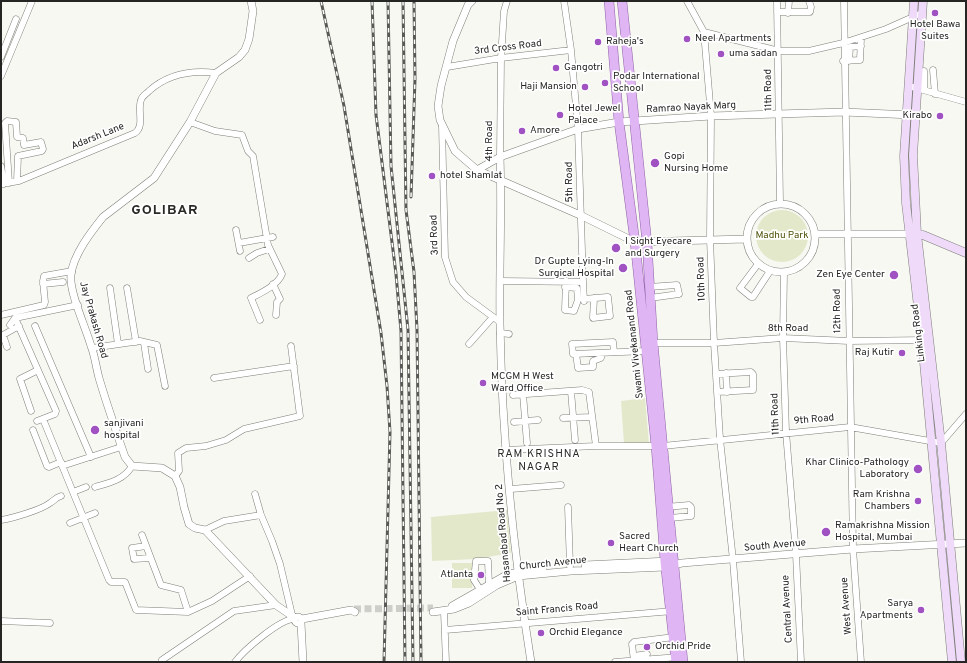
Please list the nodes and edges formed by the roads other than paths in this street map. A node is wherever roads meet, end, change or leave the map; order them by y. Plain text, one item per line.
1 (32, 1) edge
2 (251, 1) edge
3 (507, 1) edge
4 (564, 1) edge
5 (609, 1) edge
6 (622, 1) edge
7 (687, 1) edge
8 (808, 1) edge
9 (844, 1) edge
10 (914, 1) edge
11 (922, 1) edge
12 (468, 2) edge
13 (777, 6) edge
14 (789, 6) edge
15 (922, 13) junction
16 (913, 15) junction
17 (16, 19) dead end
18 (704, 32) junction
19 (861, 38) junction
20 (843, 43) junction
21 (860, 46) junction
22 (571, 50) junction
23 (779, 51) junction
24 (1, 57) edge
25 (501, 58) junction
26 (846, 61) junction
27 (447, 67) junction
28 (934, 70) dead end
29 (924, 71) dead end
30 (216, 73) junction
31 (1, 76) edge
32 (934, 84) junction
33 (919, 85) junction
34 (935, 94) junction
35 (966, 102) edge
36 (844, 112) junction
37 (780, 115) junction
38 (911, 115) junction
39 (711, 116) junction
40 (634, 121) junction
41 (190, 122) junction
42 (619, 122) junction
43 (442, 124) junction
44 (578, 129) junction
45 (500, 157) junction
46 (1, 166) edge
47 (477, 170) junction
48 (17, 181) junction
49 (501, 181) junction
50 (5, 184) edge
51 (780, 203) junction
52 (580, 215) junction
53 (236, 230) dead end
54 (815, 234) junction
55 (917, 234) junction
56 (847, 235) junction
57 (270, 238) junction
58 (710, 239) junction
59 (746, 239) junction
60 (635, 242) junction
61 (647, 242) junction
62 (239, 243) junction
63 (269, 249) junction
64 (240, 251) dead end
65 (966, 253) edge
66 (249, 258) dead end
67 (756, 266) junction
68 (770, 270) junction
69 (72, 271) junction
70 (784, 272) junction
71 (766, 277) junction
72 (501, 281) junction
73 (63, 282) dead end
74 (584, 282) junction
75 (43, 284) junction
76 (273, 284) junction
77 (565, 284) junction
78 (650, 287) junction
79 (110, 288) dead end
80 (127, 288) dead end
81 (582, 298) junction
82 (594, 298) dead end
83 (650, 298) junction
84 (78, 305) junction
85 (1, 315) edge
86 (276, 315) dead end
87 (493, 317) junction
88 (15, 318) junction
89 (260, 320) dead end
90 (500, 322) junction
91 (647, 322) junction
92 (10, 325) dead end
93 (19, 326) junction
94 (35, 326) dead end
95 (500, 333) junction
96 (509, 334) dead end
97 (783, 338) junction
98 (926, 340) junction
99 (849, 341) junction
100 (136, 342) junction
101 (144, 343) junction
102 (593, 343) junction
103 (646, 343) junction
104 (714, 343) junction
105 (118, 344) junction
106 (469, 344) dead end
107 (291, 346) dead end
108 (7, 347) dead end
109 (92, 348) junction
110 (614, 352) junction
111 (593, 353) junction
112 (601, 353) junction
113 (576, 354) junction
114 (294, 366) junction
115 (148, 369) dead end
116 (38, 370) junction
117 (726, 373) junction
118 (716, 374) junction
119 (214, 378) dead end
120 (165, 386) dead end
121 (572, 391) junction
122 (717, 392) junction
123 (728, 392) junction
124 (523, 394) junction
125 (513, 395) dead end
126 (31, 411) dead end
127 (966, 414) edge
128 (592, 417) junction
129 (563, 418) dead end
130 (573, 418) junction
131 (538, 420) dead end
132 (525, 421) junction
133 (514, 422) dead end
134 (850, 426) junction
135 (33, 430) dead end
136 (786, 432) junction
137 (720, 439) junction
138 (575, 440) dead end
139 (932, 441) junction
140 (527, 443) dead end
141 (941, 443) junction
142 (596, 446) junction
143 (660, 446) junction
144 (121, 447) junction
145 (505, 450) junction
146 (91, 457) junction
147 (62, 464) junction
148 (132, 466) junction
149 (175, 476) junction
150 (561, 485) dead end
151 (86, 487) dead end
152 (94, 487) dead end
153 (511, 489) junction
154 (73, 492) junction
155 (255, 494) dead end
156 (61, 496) dead end
157 (568, 506) dead end
158 (665, 507) junction
159 (95, 513) dead end
160 (261, 515) junction
161 (84, 517) junction
162 (670, 518) junction
163 (1, 520) edge
164 (70, 523) dead end
165 (205, 530) junction
166 (142, 535) dead end
167 (966, 543) edge
168 (951, 544) junction
169 (941, 545) junction
170 (146, 546) junction
171 (853, 549) junction
172 (796, 554) junction
173 (150, 558) junction
174 (733, 560) junction
175 (672, 564) junction
176 (570, 566) junction
177 (518, 574) junction
178 (250, 576) junction
179 (489, 585) junction
180 (482, 593) junction
181 (276, 605) junction
182 (353, 610) tunnel mouth
183 (675, 611) junction
184 (188, 612) junction
185 (444, 612) junction
186 (297, 620) junction
187 (1, 621) edge
188 (50, 623) dead end
189 (525, 623) junction
190 (445, 630) junction
191 (674, 637) junction
192 (647, 654) dead end
193 (634, 658) junction
194 (162, 660) dead end
195 (679, 660) edge
196 (235, 662) edge
197 (298, 662) edge
198 (303, 662) edge
199 (446, 662) edge
200 (531, 662) edge
201 (615, 662) edge
202 (741, 662) edge
203 (801, 662) edge
204 (861, 662) edge
205 (952, 662) edge
206 (961, 662) edge

1 - 31 street
2 - 30 street, Jay Prakash Road
3 - 25 street, 4th Road
4 - 22 street, 5th Road
5 - 42 main road, Swami Vivekanand Road
6 - 40 main road, Swami Vivekanand Road
7 - 18 street, 10th Road
8 - 14 street
9 - 20 street, 12th Road
10 - 16 main road, Linking Road
11 - 15 main road, Linking Road
12 - 27 street
13 - 14 street
13 - 14 street
13 - 23 street, 11th Road
15 - 16 street
15 - 33 main road, Linking Road
16 - 19 street
16 - 33 main road, Linking Road
17 - 24 street
18 - 23 street
18 - 39 street, 10th Road
19 - 20 street
19 - 21 street
20 - 23 street
20 - 26 street, 12th Road
21 - 26 street
21 - 26 street
22 - 25 street, 3rd Cross Road
22 - 44 street, 5th Road
23 - 37 street, 11th Road
25 - 27 street, 3rd Cross Road
25 - 45 street, 4th Road
26 - 36 street, 12th Road
27 - 43 street
28 - 32 street
29 - 33 street
30 - 41 street, Jay Prakash Road
30 - 48 street, Adarsh Lane
32 - 33 street
32 - 34 street
33 - 34 street
33 - 38 main road, Linking Road
34 - 35 street
36 - 37 street, Ramrao Nayak Marg
36 - 38 street, Ramrao Nayak Marg
36 - 56 street, 12th Road
37 - 39 street, Ramrao Nayak Marg
37 - 51 street, 11th Road
38 - 55 main road, Linking Road
39 - 40 street, Ramrao Nayak Marg
39 - 58 street, 10th Road
40 - 42 street, Ramrao Nayak Marg
40 - 61 main road, Swami Vivekanand Road
41 - 57 street
41 - 69 street, Jay Prakash Road
42 - 44 street, Ramrao Nayak Marg
42 - 60 main road, Swami Vivekanand Road
43 - 47 street
43 - 87 street, 3rd Road
44 - 45 street, Ramrao Nayak Marg
44 - 52 street, 5th Road
45 - 47 street, Ramrao Nayak Marg
45 - 49 street, 4th Road
46 - 50 street
47 - 49 street
48 - 50 street, Adarsh Lane
48 - 50 street
49 - 52 street
49 - 72 street, 4th Road
51 - 54 street
51 - 59 street
52 - 60 street
52 - 74 street, 5th Road
53 - 62 street
54 - 56 street
54 - 70 street
55 - 56 street
55 - 65 main road
55 - 98 main road, Linking Road
56 - 99 street, 12th Road
57 - 62 street
57 - 63 street
58 - 59 street
58 - 61 street
58 - 104 street, 10th Road
59 - 67 street
60 - 61 street
60 - 91 main road, Swami Vivekanand Road
61 - 78 main road, Swami Vivekanand Road
62 - 64 street
63 - 66 street
63 - 76 street
67 - 68 street
67 - 71 street
67 - 71 street
68 - 70 street
68 - 71 street
69 - 75 street
69 - 84 street, Jay Prakash Road
70 - 97 street, 11th Road
72 - 77 street
72 - 90 street, Hasanabad Road No 2
73 - 75 street
74 - 77 street
74 - 81 street, 5th Road
75 - 85 street
76 - 86 street
76 - 89 street
77 - 81 street
77 - 81 street
78 - 83 main road, Swami Vivekanand Road
78 - 83 street
79 - 105 street
80 - 100 street
81 - 82 street
83 - 91 main road, Swami Vivekanand Road
84 - 88 street
84 - 109 street, Jay Prakash Road
87 - 90 street, 3rd Road
87 - 106 street
88 - 92 street
88 - 93 street
90 - 95 street, Hasanabad Road No 2
91 - 103 main road, Swami Vivekanand Road
93 - 108 street
93 - 116 street
94 - 146 street
95 - 96 street
95 - 145 street, Hasanabad Road No 2
97 - 99 street, 8th Road
97 - 104 street, 8th Road
97 - 136 street, 11th Road
98 - 99 street, 8th Road
98 - 139 main road, Linking Road
98 - 141 main road, Linking Road
99 - 134 street, 12th Road
100 - 101 street
100 - 105 street
101 - 115 street
101 - 120 street
102 - 110 street
102 - 111 street
102 - 113 street
103 - 104 street, 8th Road
103 - 110 street, 8th Road
103 - 143 main road, Swami Vivekanand Road
104 - 118 street, 10th Road
105 - 109 street
107 - 114 street
109 - 144 street, Jay Prakash Road
110 - 112 street, 8th Road
111 - 112 street, 8th Road
111 - 113 street, 8th Road
112 - 113 street
114 - 119 street
114 - 149 street
116 - 126 street
116 - 147 street
117 - 118 street
117 - 123 street
117 - 123 street
118 - 122 street, 10th Road
121 - 124 street
121 - 128 street
121 - 130 street
122 - 123 street
122 - 137 street, 10th Road
124 - 125 street
124 - 132 street
127 - 141 street
128 - 130 street
128 - 142 street
129 - 130 street
130 - 138 street
131 - 132 street
132 - 133 street
132 - 140 street
134 - 136 street, 9th Road
134 - 139 street, 9th Road
134 - 171 street, 12th Road
135 - 147 street
136 - 137 street, 9th Road
136 - 172 street, 11th Road
137 - 143 street, 9th Road
137 - 174 street, 10th Road
139 - 141 street, 9th Road
139 - 169 main road, Linking Road
141 - 168 main road, Linking Road
142 - 143 street, 9th Road
142 - 145 street, 9th Road
143 - 158 main road, Swami Vivekanand Road
144 - 146 street
144 - 148 street, Jay Prakash Road
145 - 153 street, Hasanabad Road No 2
146 - 147 street
147 - 154 street
148 - 149 street
148 - 152 street
149 - 165 street
150 - 153 street
151 - 154 street
153 - 177 street, Hasanabad Road No 2
154 - 161 street
155 - 160 street
156 - 163 street
157 - 176 street
158 - 162 main road, Swami Vivekanand Road
158 - 162 street
158 - 175 main road, Swami Vivekanand Road
159 - 161 street
160 - 165 street
160 - 186 street
161 - 164 street
161 - 184 street
162 - 175 main road, Swami Vivekanand Road
165 - 178 street
166 - 170 street
167 - 168 street, South Avenue
168 - 169 street, South Avenue
168 - 206 main road, Linking Road
169 - 171 street, South Avenue
169 - 205 main road, Linking Road
170 - 173 street
170 - 173 street
171 - 172 street, South Avenue
171 - 204 street, West Avenue
172 - 174 street, South Avenue
172 - 203 street, Central Avenue
173 - 184 street
174 - 175 street, South Avenue
174 - 202 street, 10th Road
175 - 176 street
175 - 177 street, Church Avenue
175 - 183 main road, Swami Vivekanand Road
176 - 177 street
177 - 179 street
177 - 180 street, Church Avenue
177 - 189 street, Hasanabad Road No 2
178 - 181 street
178 - 184 street
179 - 180 street
179 - 180 street
180 - 185 street, Church Avenue
180 - 185 street, Church Avenue
181 - 186 street
181 - 194 street
182 - 186 street
183 - 189 street, Saint Francis Road
183 - 191 main road, Swami Vivekanand Road
183 - 195 main road, Swami Vivekanand Road
185 - 190 street
186 - 196 street
186 - 197 street
186 - 198 street
187 - 188 street
189 - 190 street, Saint Francis Road
189 - 200 street, Hasanabad Road No 2
190 - 199 street
191 - 193 street
191 - 195 main road, Swami Vivekanand Road
192 - 193 street
193 - 195 street
193 - 201 street

